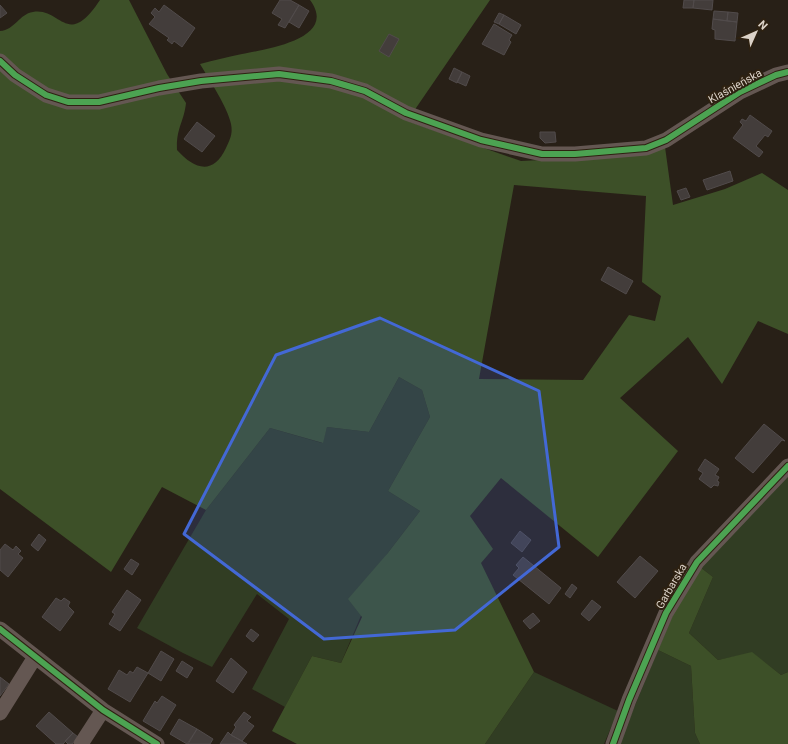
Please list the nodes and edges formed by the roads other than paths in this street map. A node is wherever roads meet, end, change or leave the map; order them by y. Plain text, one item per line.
1 (0, 61) edge
2 (788, 72) edge
3 (788, 466) edge
4 (0, 629) edge
5 (35, 657) junction
6 (103, 710) junction
7 (0, 713) edge
8 (81, 744) edge
9 (157, 744) edge
10 (613, 744) edge

1 - 2 street, Klaśnieńska
3 - 10 street, Garbarska
4 - 5 street
5 - 6 street
5 - 7 street
6 - 8 street
6 - 9 street

